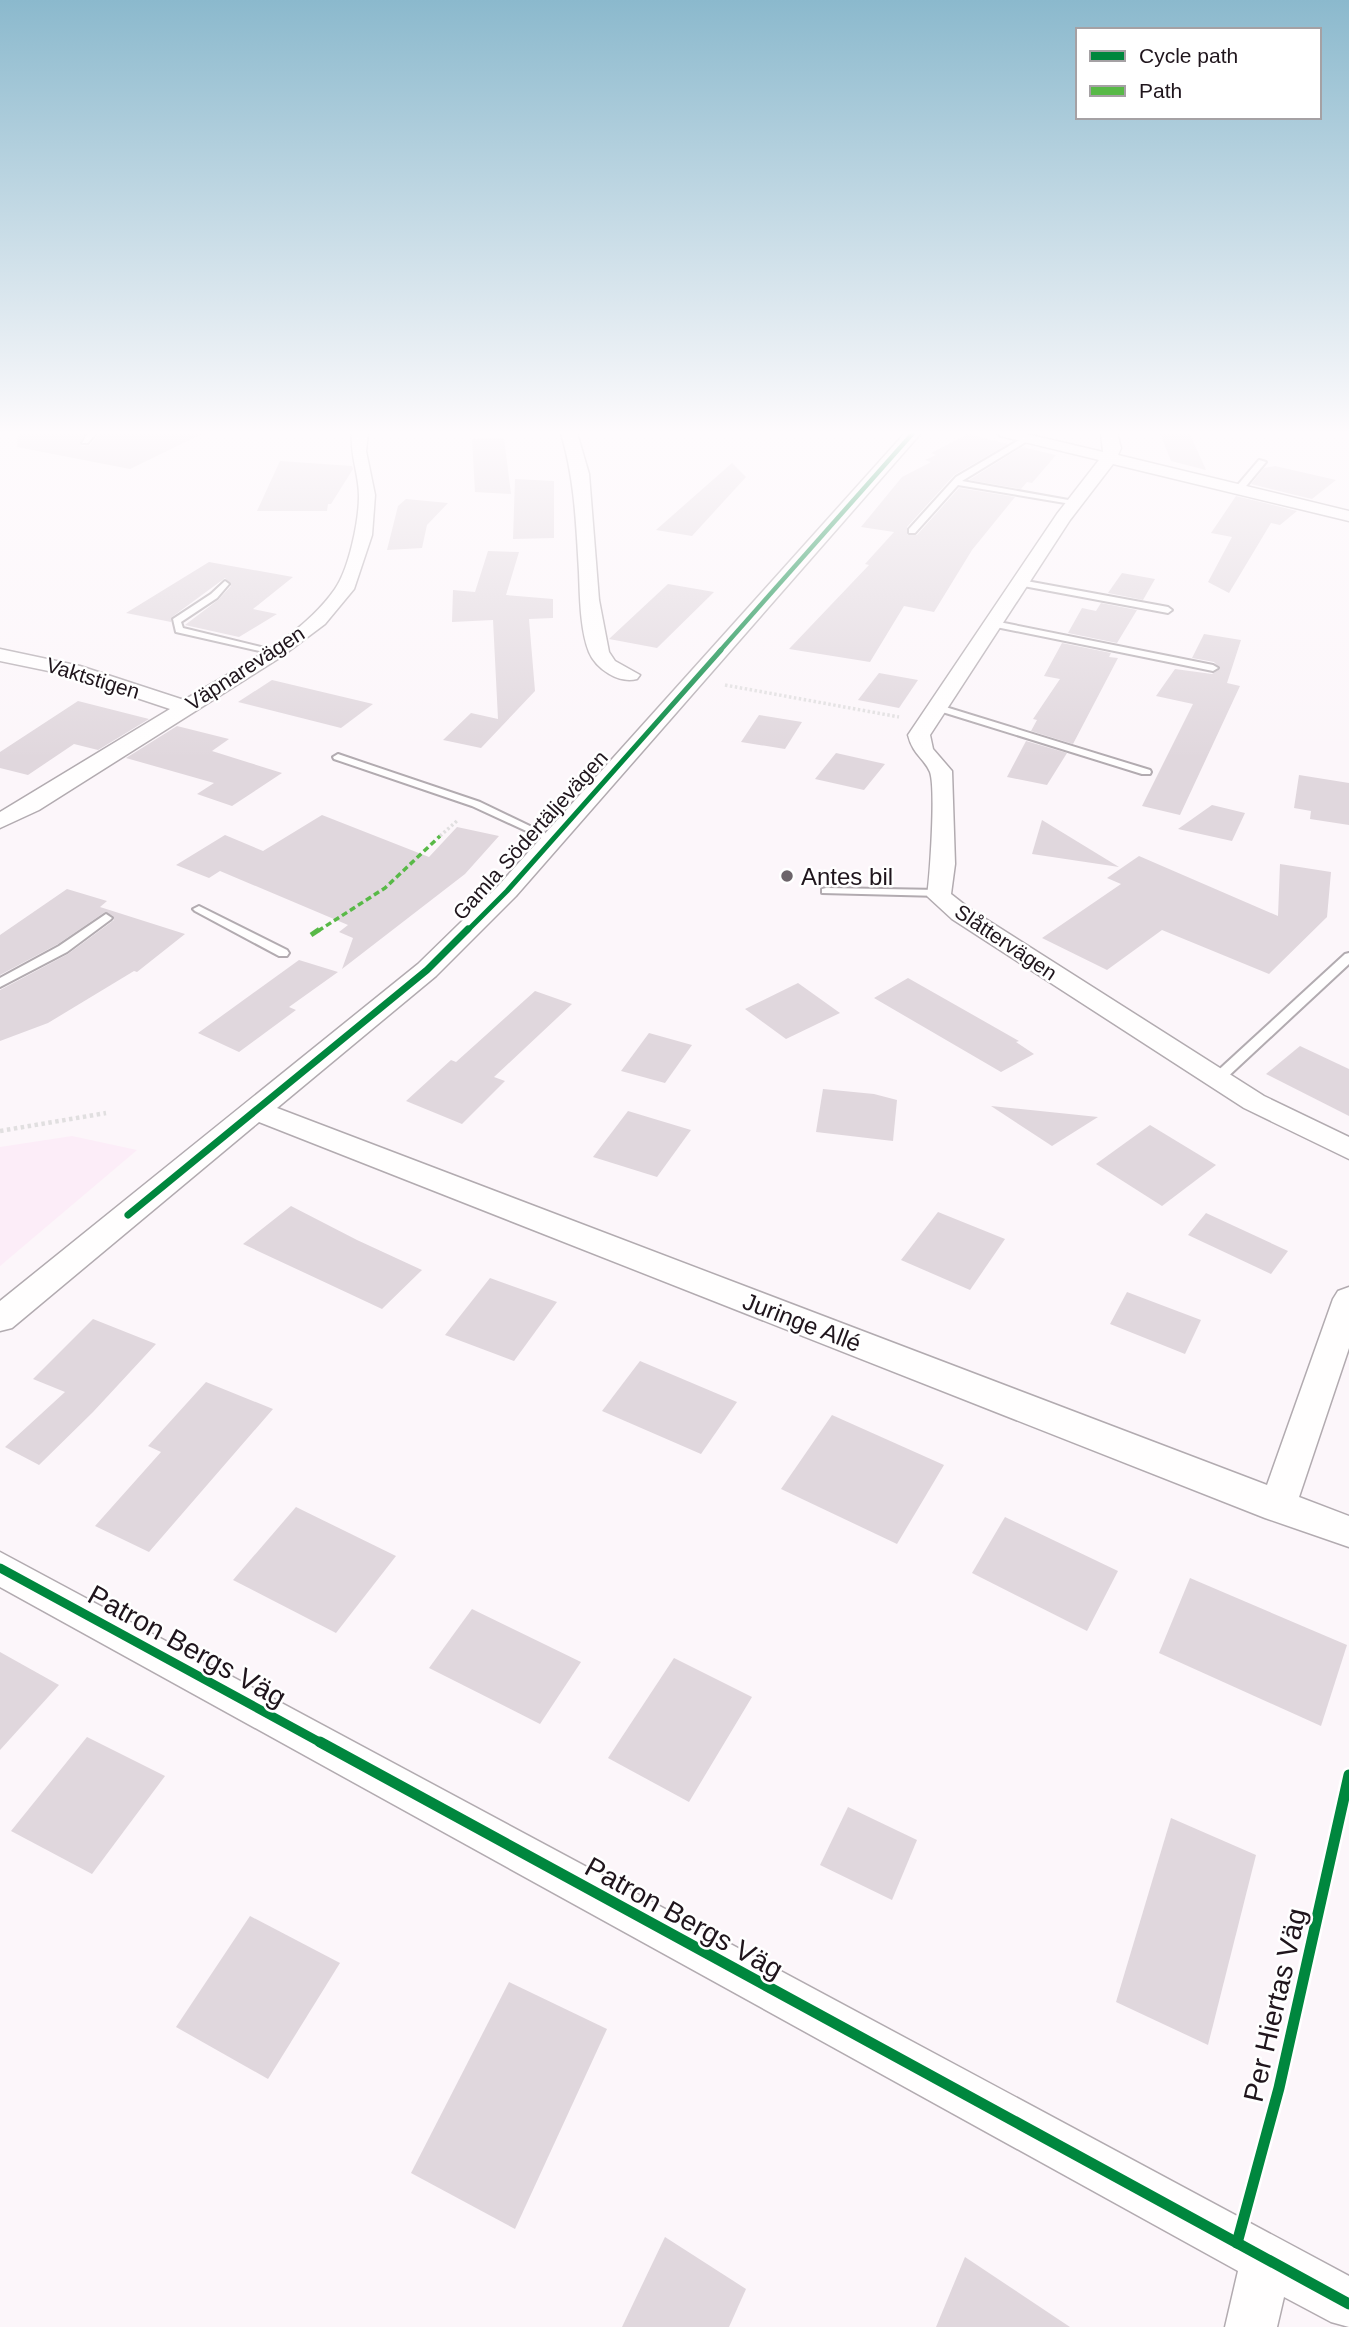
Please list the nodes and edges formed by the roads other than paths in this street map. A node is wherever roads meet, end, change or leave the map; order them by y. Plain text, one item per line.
1 (361, 542) edge
2 (586, 542) edge
3 (817, 542) edge
4 (1048, 542) edge
5 (1021, 583) junction
6 (225, 584) dead end
7 (1168, 610) dead end
8 (994, 624) junction
9 (274, 653) junction
10 (0, 655) edge
11 (1213, 668) dead end
12 (630, 676) dead end
13 (185, 707) junction
14 (934, 715) junction
15 (338, 757) dead end
16 (1146, 772) dead end
17 (0, 821) edge
18 (552, 839) junction
19 (826, 891) dead end
20 (940, 892) junction
21 (199, 909) dead end
22 (106, 918) dead end
23 (283, 953) dead end
24 (1349, 957) edge
25 (0, 984) edge
26 (1217, 1079) junction
27 (255, 1110) junction
28 (1349, 1149) edge
29 (1349, 1299) edge
30 (0, 1318) edge
31 (1278, 1507) junction
32 (1349, 1532) edge
33 (0, 1568) edge
34 (1265, 2259) junction
35 (1349, 2304) edge
36 (1251, 2327) edge

1 - 9 street, Väpnarevägen
2 - 12 street
3 - 18 street, Gamla Södertäljevägen
4 - 5 street, Slåttervägen
5 - 7 lane
5 - 8 street, Slåttervägen
6 - 9 lane
8 - 11 lane
8 - 14 street, Slåttervägen
9 - 13 street, Väpnarevägen
10 - 13 street, Vaktstigen
13 - 17 street, Väpnarevägen
14 - 16 lane
14 - 20 street, Slåttervägen
15 - 18 lane
18 - 27 street, Gamla Södertäljevägen
19 - 20 lane
20 - 26 street, Slåttervägen
21 - 23 lane
22 - 25 lane
24 - 26 lane
26 - 28 street, Slåttervägen
27 - 30 street, Gamla Södertäljevägen
27 - 31 street, Juringe Allé
29 - 31 street
31 - 32 street, Juringe Allé
33 - 34 street, Patron Bergs Väg
34 - 35 street, Patron Bergs Väg
34 - 36 street

